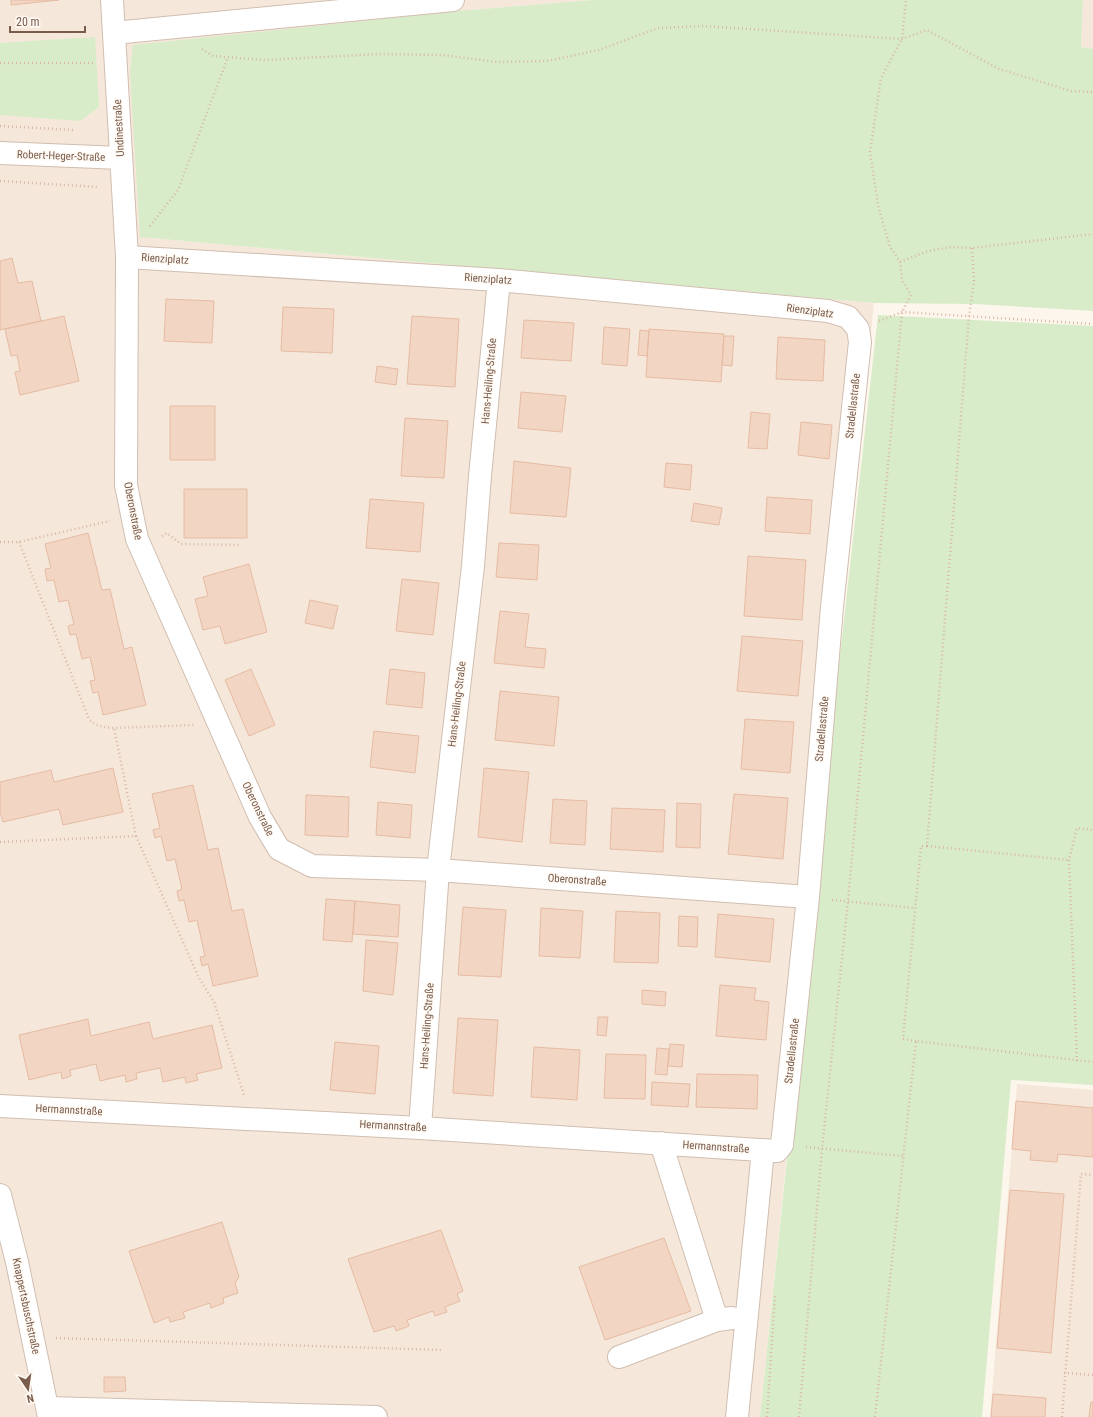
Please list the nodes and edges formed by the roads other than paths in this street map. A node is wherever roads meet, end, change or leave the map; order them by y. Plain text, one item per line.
1 (112, 0) edge
2 (453, 0) edge
3 (356, 5) edge
4 (114, 33) junction
5 (0, 153) edge
6 (121, 158) junction
7 (127, 257) junction
8 (499, 280) junction
9 (853, 323) joint
10 (438, 870) junction
11 (808, 897) junction
12 (0, 1106) edge
13 (420, 1128) junction
14 (661, 1143) junction
15 (773, 1148) junction
16 (0, 1195) edge
17 (747, 1316) junction
18 (717, 1320) junction
19 (619, 1357) dead end
20 (48, 1412) edge
21 (376, 1417) edge
22 (737, 1417) edge

1 - 4 street, Undinestraße
2 - 3 street
3 - 4 street
4 - 6 street, Undinestraße
5 - 6 street, Robert-Heger-Straße
6 - 7 street, Undinestraße
7 - 8 street, Rienziplatz
7 - 10 street, Oberonstraße
8 - 9 street, Rienziplatz
8 - 10 street, Hans-Heiling-Straße
9 - 11 street, Stradellastraße
10 - 11 street, Oberonstraße
10 - 13 street, Hans-Heiling-Straße
11 - 15 street, Stradellastraße
12 - 13 street, Hermannstraße
13 - 14 street, Hermannstraße
14 - 15 street, Hermannstraße
14 - 18 street
15 - 17 street, Stradellastraße
16 - 20 street, Knappertsbuschstraße
17 - 18 street
17 - 22 street, Stradellastraße
18 - 19 street
20 - 21 street

